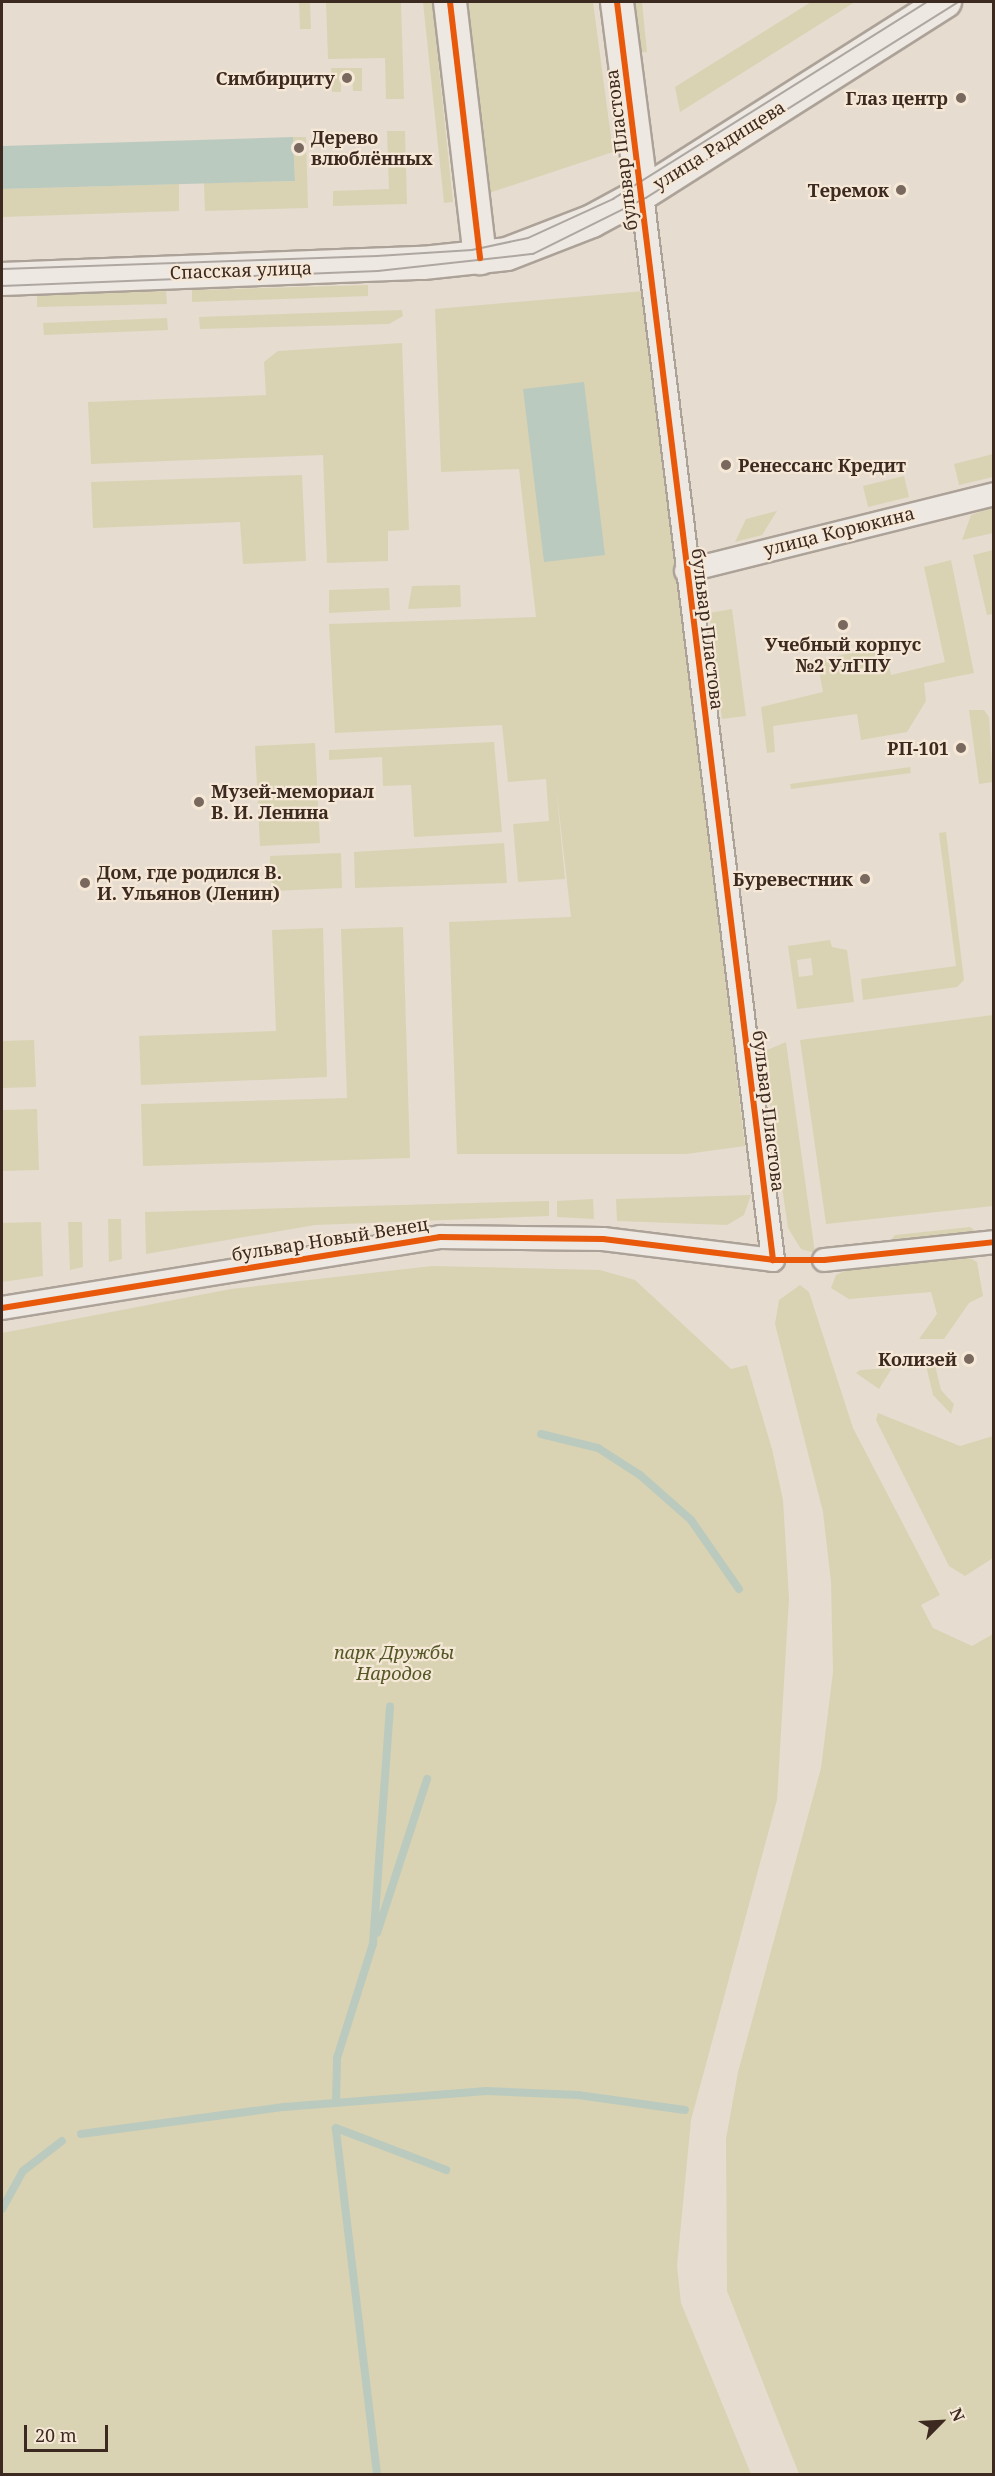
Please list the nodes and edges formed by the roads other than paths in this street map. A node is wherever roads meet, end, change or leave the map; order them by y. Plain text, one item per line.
1 (450, 2) edge
2 (617, 2) edge
3 (945, 2) edge
4 (642, 194) junction
5 (480, 258) junction
6 (2, 279) edge
7 (993, 494) edge
8 (686, 571) junction
9 (993, 1242) edge
10 (773, 1260) joint
11 (824, 1260) dead end
12 (2, 1308) edge

1 - 5 street
2 - 4 street, бульвар Пластова
3 - 4 street, улица Радищева
4 - 5 street, улица Радищева
4 - 8 street, бульвар Пластова
5 - 6 street, Спасская улица
7 - 8 street, улица Корюкина
8 - 10 street, бульвар Пластова
9 - 11 street
10 - 12 street, бульвар Новый Венец

